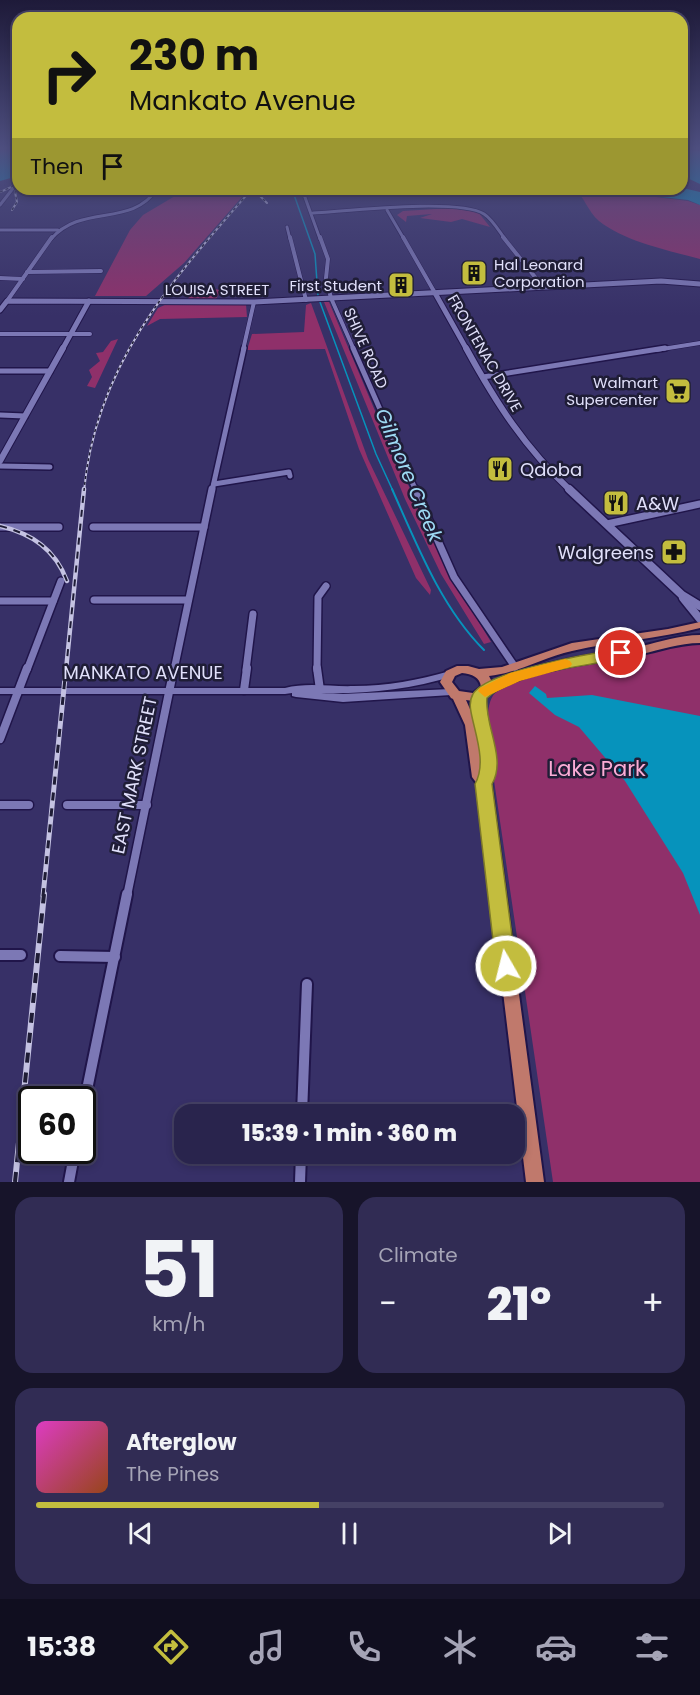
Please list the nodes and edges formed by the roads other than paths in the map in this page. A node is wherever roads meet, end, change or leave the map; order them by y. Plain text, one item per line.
1 (143, 205) edge
2 (309, 205) edge
3 (387, 210) junction
4 (313, 213) junction
5 (287, 227) dead end
6 (0, 230) edge
7 (58, 230) junction
8 (101, 271) dead end
9 (27, 272) junction
10 (0, 279) edge
11 (23, 279) junction
12 (700, 284) edge
13 (543, 287) junction
14 (435, 293) junction
15 (331, 298) junction
16 (306, 300) junction
17 (7, 301) junction
18 (89, 301) junction
19 (254, 302) junction
20 (0, 310) edge
21 (0, 334) edge
22 (70, 334) junction
23 (90, 334) dead end
24 (700, 344) edge
25 (0, 371) edge
26 (50, 371) junction
27 (483, 377) junction
28 (0, 415) edge
29 (25, 416) junction
30 (0, 461) edge
31 (0, 466) edge
32 (50, 467) dead end
33 (290, 476) dead end
34 (214, 484) junction
35 (700, 504) edge
36 (607, 524) junction
37 (0, 527) edge
38 (59, 527) dead end
39 (93, 527) dead end
40 (204, 527) junction
41 (61, 581) dead end
42 (326, 586) dead end
43 (682, 595) junction
44 (94, 600) dead end
45 (188, 600) junction
46 (0, 601) edge
47 (53, 601) junction
48 (700, 606) edge
49 (253, 614) dead end
50 (700, 619) edge
51 (700, 625) edge
52 (700, 639) edge
53 (515, 667) junction
54 (478, 673) junction
55 (450, 674) junction
56 (170, 690) junction
57 (244, 690) junction
58 (320, 690) junction
59 (0, 691) edge
60 (18, 691) junction
61 (285, 691) junction
62 (483, 692) junction
63 (454, 694) junction
64 (0, 739) edge
65 (484, 784) junction
66 (0, 805) edge
67 (29, 805) dead end
68 (67, 805) dead end
69 (147, 806) junction
70 (0, 955) edge
71 (21, 955) dead end
72 (60, 956) dead end
73 (115, 957) junction
74 (307, 984) dead end
75 (88, 1086) edge
76 (302, 1104) edge
77 (72, 1164) edge
78 (301, 1164) edge
79 (69, 1182) edge
80 (300, 1182) edge
81 (535, 1182) edge

1 - 7 street
2 - 4 street, SHIVE ROAD
3 - 4 street
3 - 13 street
3 - 14 street, FRONTENAC DRIVE
4 - 15 street, SHIVE ROAD
5 - 16 street
6 - 7 street
7 - 9 street
8 - 9 street
9 - 11 street
10 - 11 street
11 - 17 street
12 - 13 street, LOUISA STREET
13 - 14 street, LOUISA STREET
14 - 15 street, LOUISA STREET
14 - 27 street, FRONTENAC DRIVE
15 - 16 street, LOUISA STREET
15 - 53 street, SHIVE ROAD
16 - 19 street, LOUISA STREET
17 - 18 street, LOUISA STREET
17 - 20 street
18 - 19 street, LOUISA STREET
18 - 22 street
19 - 34 street, EAST MARK STREET
21 - 22 street
22 - 23 street
22 - 26 street
24 - 27 street
25 - 26 street
26 - 29 street
27 - 36 street, FRONTENAC DRIVE
28 - 29 street
29 - 30 street
31 - 32 street
33 - 34 street
34 - 40 street, EAST MARK STREET
35 - 36 street
36 - 43 street, FRONTENAC DRIVE
37 - 38 street
39 - 40 street
40 - 45 street, EAST MARK STREET
41 - 47 street
42 - 58 street
43 - 48 street, FRONTENAC DRIVE
43 - 50 street, FRONTENAC DRIVE
44 - 45 street
45 - 56 street, EAST MARK STREET
46 - 47 street
47 - 60 street
49 - 57 street
51 - 53 main road, MANKATO AVENUE
52 - 62 main road, MANKATO AVENUE
53 - 54 main road, MANKATO AVENUE
54 - 55 main road, MANKATO AVENUE
54 - 62 main road
55 - 58 main road, MANKATO AVENUE
55 - 63 main road
56 - 57 main road, MANKATO AVENUE
56 - 60 main road, MANKATO AVENUE
56 - 69 street, EAST MARK STREET
57 - 61 main road, MANKATO AVENUE
58 - 61 main road, MANKATO AVENUE
59 - 60 main road, MANKATO AVENUE
60 - 64 street
61 - 63 main road, MANKATO AVENUE
62 - 63 main road, MANKATO AVENUE
62 - 65 main road
63 - 65 main road
65 - 81 main road
66 - 67 street
68 - 69 street
69 - 73 street, EAST MARK STREET
70 - 71 street
72 - 73 street
73 - 75 street, EAST MARK STREET
74 - 76 street
77 - 79 street
78 - 80 street

